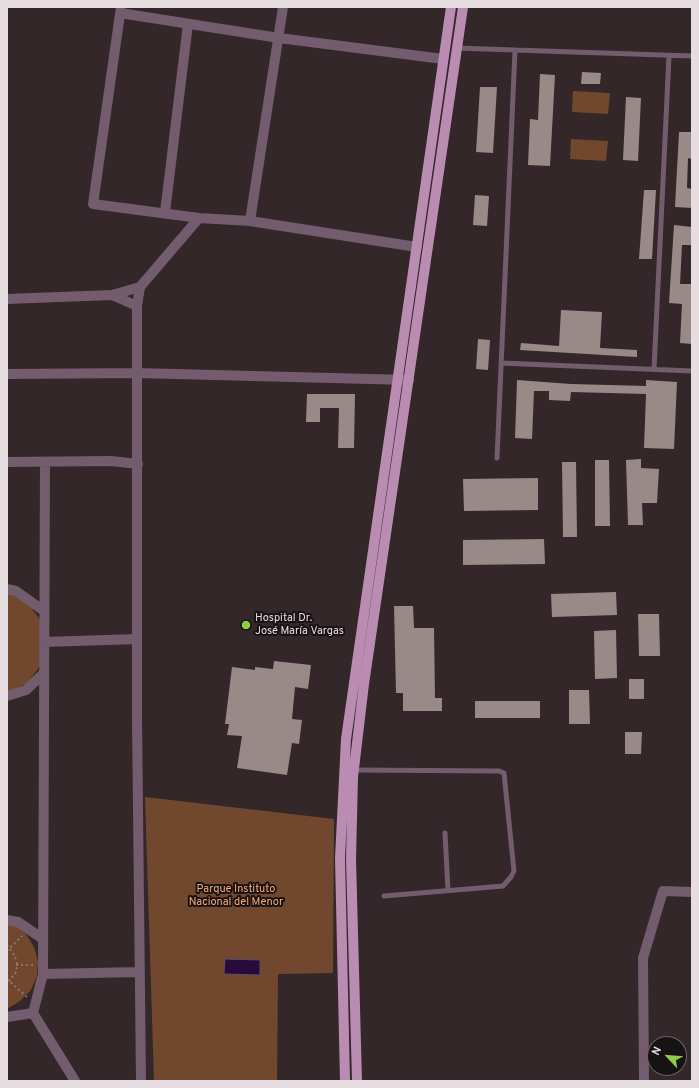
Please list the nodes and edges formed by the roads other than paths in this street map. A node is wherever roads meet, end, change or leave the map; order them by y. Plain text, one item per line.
1 (283, 7) edge
2 (451, 7) edge
3 (463, 7) edge
4 (121, 10) edge
5 (188, 24) junction
6 (278, 38) junction
7 (456, 48) junction
8 (515, 50) junction
9 (669, 56) junction
10 (692, 56) edge
11 (443, 59) junction
12 (165, 212) junction
13 (199, 218) junction
14 (250, 221) junction
15 (417, 247) junction
16 (140, 288) junction
17 (112, 294) junction
18 (7, 299) edge
19 (137, 306) junction
20 (501, 362) junction
21 (654, 369) junction
22 (692, 371) edge
23 (137, 373) junction
24 (7, 374) edge
25 (396, 380) junction
26 (409, 380) junction
27 (497, 458) dead end
28 (7, 462) edge
29 (45, 462) junction
30 (138, 464) junction
31 (7, 589) edge
32 (44, 612) junction
33 (137, 639) junction
34 (44, 642) junction
35 (44, 673) junction
36 (7, 696) edge
37 (354, 770) junction
38 (445, 833) dead end
39 (448, 890) junction
40 (692, 892) edge
41 (384, 896) dead end
42 (7, 920) edge
43 (43, 939) junction
44 (43, 970) junction
45 (140, 972) junction
46 (34, 1010) junction
47 (7, 1017) edge
48 (75, 1081) edge
49 (141, 1081) edge
50 (345, 1081) edge
51 (358, 1081) edge
52 (644, 1081) edge

1 - 6 street
2 - 11 main road
3 - 7 main road
4 - 5 street
4 - 12 street
5 - 6 street
5 - 12 street
6 - 11 street
6 - 14 street
7 - 8 lane
7 - 26 main road
8 - 9 lane
8 - 20 lane
9 - 10 lane
9 - 21 lane
11 - 15 main road
12 - 13 street
13 - 14 street
13 - 16 street
14 - 15 street
15 - 25 main road
16 - 17 street
16 - 19 street
17 - 18 street
17 - 19 street
19 - 23 street
20 - 21 lane
20 - 27 lane
21 - 22 lane
23 - 24 street
23 - 25 street
23 - 30 street
25 - 26 street
25 - 50 main road
26 - 37 main road
28 - 29 street
29 - 30 street
29 - 32 street
30 - 33 street
31 - 32 street
32 - 34 street
33 - 34 street
33 - 45 street
34 - 35 street
35 - 36 street
35 - 43 street
37 - 39 lane
37 - 51 main road
38 - 39 lane
39 - 41 lane
40 - 52 street
42 - 43 street
43 - 44 street
44 - 45 street
44 - 46 street
45 - 49 street
46 - 47 street
46 - 48 street

